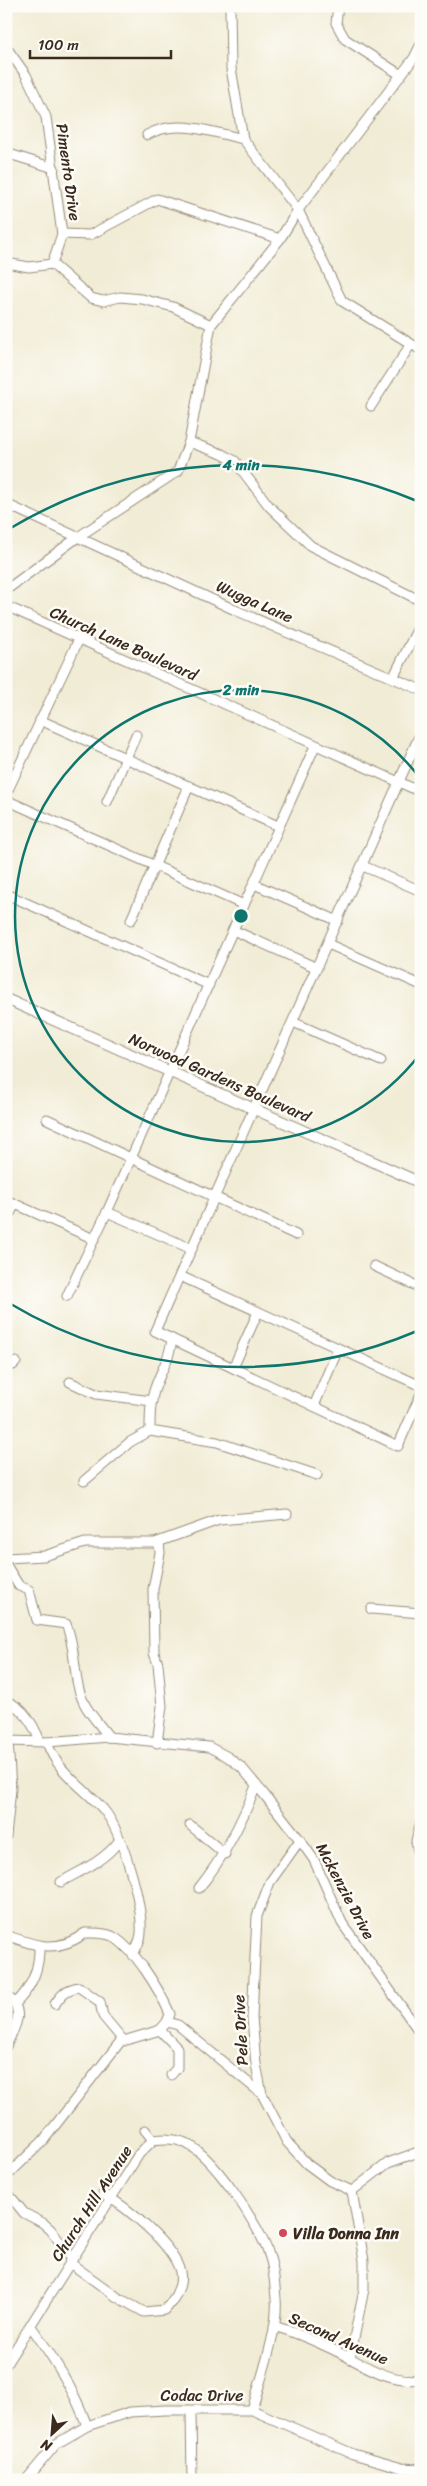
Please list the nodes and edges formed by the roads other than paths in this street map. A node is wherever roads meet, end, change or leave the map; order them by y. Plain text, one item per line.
1 (230, 6) edge
2 (338, 6) edge
3 (421, 44) edge
4 (6, 47) edge
5 (401, 75) junction
6 (147, 135) dead end
7 (243, 139) junction
8 (6, 153) edge
9 (54, 168) junction
10 (298, 210) junction
11 (62, 234) junction
12 (280, 239) junction
13 (6, 263) edge
14 (52, 264) junction
15 (211, 325) junction
16 (411, 344) junction
17 (421, 350) edge
18 (371, 406) dead end
19 (188, 442) junction
20 (6, 504) edge
21 (78, 537) junction
22 (6, 590) edge
23 (421, 601) edge
24 (6, 606) edge
25 (421, 622) edge
26 (79, 639) junction
27 (393, 678) junction
28 (421, 690) edge
29 (40, 720) junction
30 (421, 732) edge
31 (136, 735) dead end
32 (315, 746) junction
33 (126, 759) junction
34 (400, 782) junction
35 (189, 786) junction
36 (421, 792) edge
37 (6, 794) edge
38 (6, 800) edge
39 (107, 802) dead end
40 (278, 826) junction
41 (155, 866) junction
42 (363, 866) junction
43 (254, 884) junction
44 (421, 891) edge
45 (6, 894) edge
46 (244, 905) junction
47 (131, 920) dead end
48 (338, 921) junction
49 (233, 930) junction
50 (328, 944) junction
51 (317, 968) junction
52 (420, 981) edge
53 (209, 985) junction
54 (6, 999) edge
55 (293, 1022) junction
56 (381, 1061) dead end
57 (170, 1072) junction
58 (254, 1109) junction
59 (47, 1119) dead end
60 (131, 1158) junction
61 (421, 1182) edge
62 (215, 1197) junction
63 (10, 1202) edge
64 (107, 1212) junction
65 (6, 1221) edge
66 (296, 1235) dead end
67 (94, 1240) junction
68 (192, 1249) junction
69 (374, 1266) dead end
70 (180, 1276) junction
71 (421, 1288) edge
72 (67, 1296) dead end
73 (258, 1312) junction
74 (172, 1339) junction
75 (338, 1349) junction
76 (16, 1362) dead end
77 (6, 1366) edge
78 (233, 1368) junction
79 (70, 1382) dead end
80 (421, 1386) edge
81 (421, 1394) edge
82 (152, 1401) junction
83 (314, 1406) junction
84 (150, 1431) junction
85 (317, 1475) dead end
86 (84, 1480) dead end
87 (287, 1514) dead end
88 (159, 1542) junction
89 (6, 1558) edge
90 (6, 1565) edge
91 (371, 1609) dead end
92 (421, 1613) edge
93 (6, 1701) edge
94 (109, 1737) junction
95 (7, 1741) edge
96 (43, 1741) junction
97 (157, 1743) junction
98 (256, 1786) junction
99 (421, 1822) edge
100 (190, 1826) dead end
101 (6, 1836) edge
102 (300, 1840) junction
103 (119, 1841) junction
104 (225, 1854) junction
105 (421, 1863) edge
106 (61, 1882) dead end
107 (199, 1888) dead end
108 (6, 1935) edge
109 (39, 1945) junction
110 (134, 1954) junction
111 (6, 1995) edge
112 (16, 2002) junction
113 (55, 2004) dead end
114 (167, 2022) junction
115 (160, 2030) junction
116 (421, 2034) edge
117 (123, 2040) junction
118 (6, 2046) edge
119 (171, 2075) dead end
120 (262, 2094) junction
121 (146, 2130) dead end
122 (153, 2140) junction
123 (421, 2151) edge
124 (6, 2172) edge
125 (6, 2191) edge
126 (352, 2191) junction
127 (107, 2196) junction
128 (71, 2261) junction
129 (30, 2326) junction
130 (274, 2326) junction
131 (350, 2358) junction
132 (6, 2364) edge
133 (421, 2379) edge
134 (191, 2410) junction
135 (252, 2410) junction
136 (87, 2426) junction
137 (421, 2469) edge
138 (26, 2480) edge
139 (192, 2480) edge

1 - 7 street
2 - 5 street
3 - 5 street
4 - 9 street, Pimento Drive
5 - 10 street
6 - 7 street
7 - 10 street
8 - 9 street
9 - 11 street, Pimento Drive
10 - 12 street
10 - 16 street
11 - 12 street
11 - 14 street, Pimento Drive
12 - 15 street
13 - 14 street
14 - 15 street
15 - 19 street
16 - 17 street
16 - 18 street
19 - 21 street
19 - 23 street
20 - 21 street, Wugga Lane
21 - 22 street
21 - 27 street, Wugga Lane
24 - 26 street, Church Lane Boulevard
25 - 27 street
26 - 29 street
26 - 32 street, Church Lane Boulevard
27 - 28 street, Wugga Lane
29 - 33 street
29 - 37 street
30 - 34 street
31 - 33 street
32 - 34 street, Church Lane Boulevard
32 - 40 street
33 - 35 street
33 - 39 street
34 - 36 street, Church Lane Boulevard
34 - 42 street
35 - 40 street
35 - 41 street
38 - 41 street
40 - 43 street
41 - 46 street
41 - 47 street
42 - 44 street
42 - 48 street
43 - 46 street
43 - 48 street
45 - 53 street
46 - 49 street
48 - 50 street
49 - 51 street
49 - 53 street
50 - 51 street
50 - 52 street
51 - 55 street
53 - 57 street
54 - 57 street, Norwood Gardens Boulevard
55 - 56 street
55 - 58 street
57 - 58 street, Norwood Gardens Boulevard
57 - 60 street
58 - 61 street, Norwood Gardens Boulevard
58 - 62 street
59 - 60 street
60 - 62 street
60 - 64 street
62 - 66 street
62 - 68 street
63 - 65 street
63 - 67 street
64 - 67 street
64 - 68 street
67 - 72 street
68 - 70 street
69 - 71 street
70 - 73 street
70 - 74 street
73 - 75 street
73 - 78 street
74 - 78 street
74 - 82 street
75 - 80 street
75 - 83 street
76 - 77 street
78 - 83 street
79 - 82 street
81 - 83 street
82 - 84 street
84 - 85 street
84 - 86 street
87 - 88 street
88 - 89 street
88 - 97 street
90 - 94 street
91 - 92 street
93 - 96 street
94 - 96 street, Mckenzie Drive
94 - 97 street, Mckenzie Drive
95 - 96 street, Mckenzie Drive
95 - 101 street
96 - 103 street
97 - 98 street, Mckenzie Drive
98 - 102 street, Mckenzie Drive
98 - 104 street
99 - 105 street
100 - 104 street
102 - 116 street, Mckenzie Drive
102 - 120 street, Pele Drive
103 - 106 street
103 - 110 street
104 - 107 street
108 - 109 street
109 - 110 street
109 - 112 street
110 - 114 street
111 - 112 street
112 - 118 street
113 - 117 street
114 - 115 street
114 - 120 street
115 - 117 street
115 - 119 street
117 - 124 street
120 - 126 street, Pele Drive
121 - 122 street
122 - 127 street, Church Hill Avenue
122 - 130 street, Church Hill Avenue
123 - 126 street
125 - 128 street
126 - 131 street
127 - 128 street, Church Hill Avenue
127 - 128 street
128 - 129 street, Church Hill Avenue
129 - 132 street, Church Hill Avenue
129 - 136 street
130 - 131 street, Second Avenue
130 - 135 street, Church Hill Avenue
131 - 133 street, Second Avenue
134 - 135 street, Codac Drive
134 - 136 street, Codac Drive
134 - 139 street
135 - 137 street, Codac Drive
136 - 138 street, Codac Drive

